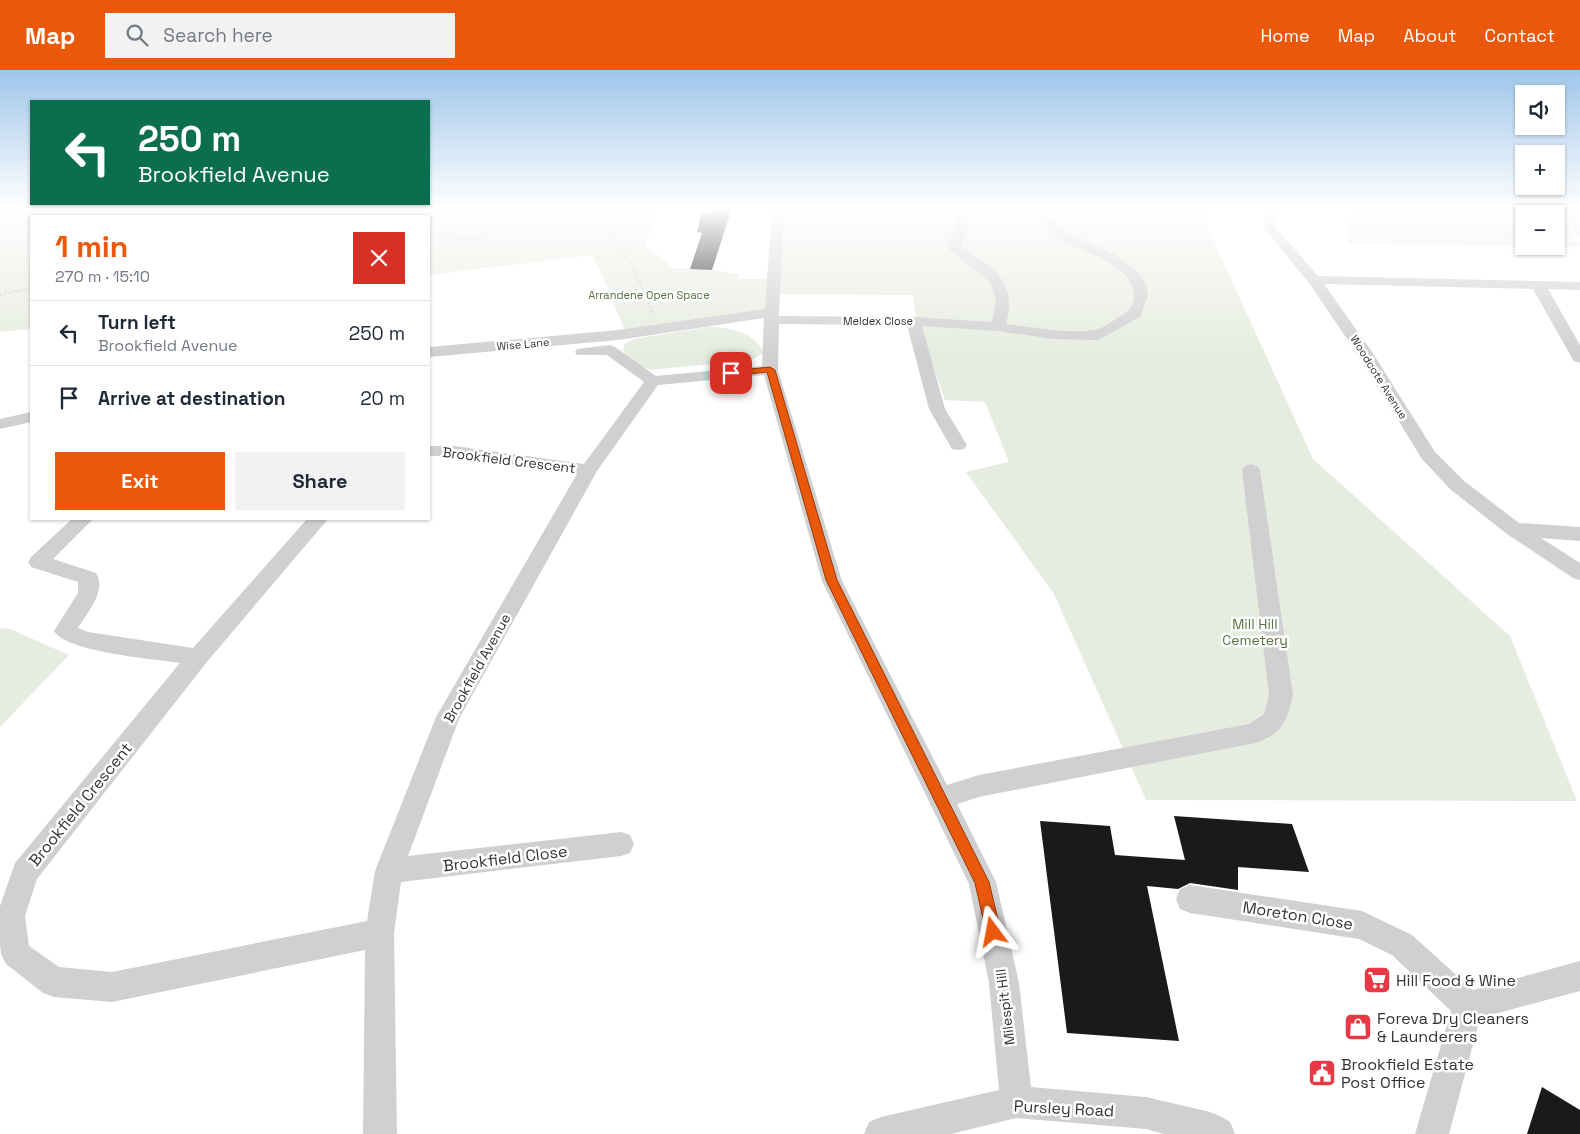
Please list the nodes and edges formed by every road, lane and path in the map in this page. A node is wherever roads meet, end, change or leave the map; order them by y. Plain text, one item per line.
1 (628, 258) edge
2 (775, 258) edge
3 (968, 258) edge
4 (1109, 258) edge
5 (1295, 258) edge
6 (1314, 280) junction
7 (1538, 285) junction
8 (1580, 286) edge
9 (30, 288) edge
10 (0, 295) edge
11 (728, 320) junction
12 (914, 321) junction
13 (772, 324) junction
14 (991, 327) junction
15 (660, 329) junction
16 (618, 335) junction
17 (610, 350) junction
18 (430, 352) edge
19 (1580, 358) edge
20 (430, 367) edge
21 (770, 370) junction
22 (653, 381) junction
23 (30, 416) edge
24 (0, 424) edge
25 (958, 445) dead end
26 (430, 451) edge
27 (589, 470) junction
28 (1251, 470) dead end
29 (82, 520) edge
30 (317, 520) edge
31 (1514, 529) junction
32 (1580, 534) edge
33 (1580, 572) edge
34 (198, 657) junction
35 (940, 798) junction
36 (621, 844) dead end
37 (389, 871) junction
38 (1190, 899) dead end
39 (380, 933) junction
40 (1580, 976) edge
41 (1468, 1006) junction
42 (1016, 1102) junction
43 (380, 1134) edge
44 (881, 1134) edge
45 (1218, 1134) edge
46 (1432, 1134) edge

1 - 15 path
2 - 13 street, Milespit Hill
3 - 14 street
4 - 14 street, Meldex Close
5 - 6 street, Woodcote Avenue
6 - 7 street
6 - 31 street, Woodcote Avenue
7 - 8 street
7 - 19 street
9 - 10 path
11 - 13 street, Wise Lane
11 - 13 street
11 - 15 street, Wise Lane
12 - 13 street, Meldex Close
12 - 14 street, Meldex Close
12 - 25 street
13 - 21 street, Milespit Hill
15 - 16 street, Wise Lane
16 - 17 street
16 - 18 street, Wise Lane
17 - 20 street, Wise Lane
17 - 22 street
21 - 22 street
21 - 35 street, Milespit Hill
22 - 27 street, Brookfield Avenue
23 - 24 street
26 - 27 street, Brookfield Crescent
27 - 37 street, Brookfield Avenue
28 - 35 street
29 - 34 street
30 - 34 street, Brookfield Crescent
31 - 32 street
31 - 33 street, Woodcote Avenue
34 - 39 street, Brookfield Crescent
35 - 42 street, Milespit Hill
36 - 37 street, Brookfield Close
37 - 39 street, Brookfield Avenue
38 - 41 street, Moreton Close
39 - 43 street, Brookfield Avenue
40 - 41 street
41 - 46 street
42 - 44 street, Pursley Road
42 - 45 street, Pursley Road

